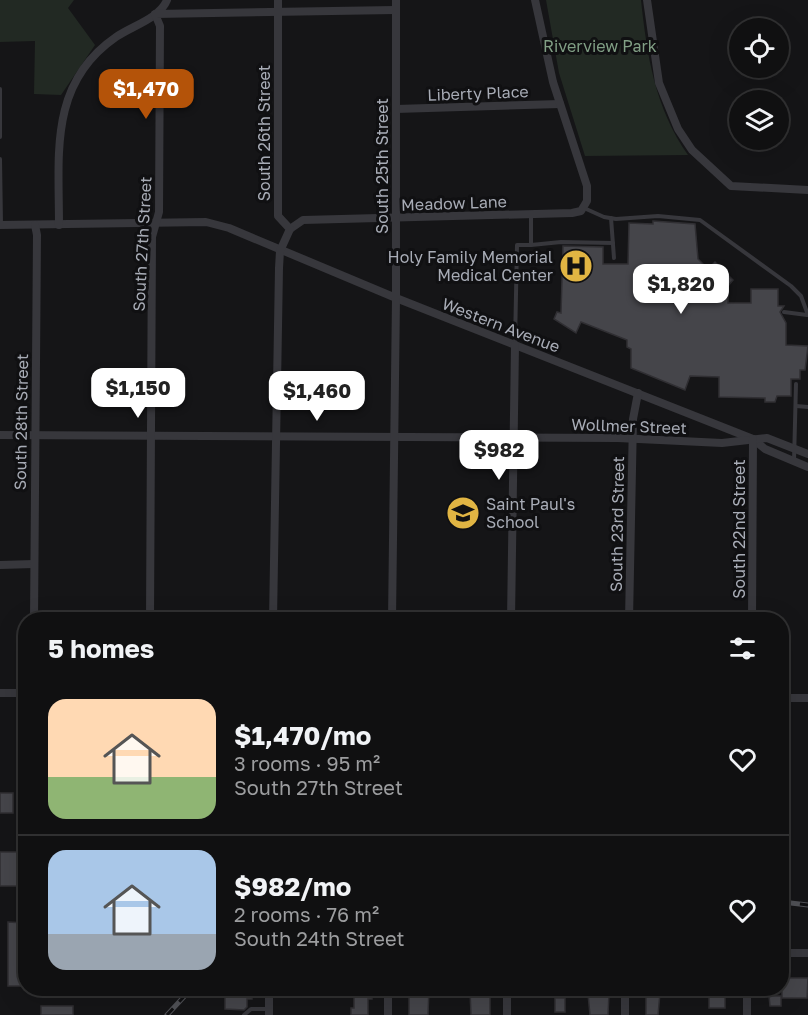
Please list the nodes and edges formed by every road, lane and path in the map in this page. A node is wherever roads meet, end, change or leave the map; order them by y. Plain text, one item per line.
1 (167, 0) edge
2 (278, 0) edge
3 (396, 0) edge
4 (535, 0) edge
5 (647, 0) edge
6 (395, 10) junction
7 (278, 13) junction
8 (155, 14) junction
9 (0, 89) edge
10 (560, 104) junction
11 (396, 109) junction
12 (0, 137) edge
13 (0, 159) edge
14 (808, 190) edge
15 (584, 208) junction
16 (531, 214) junction
17 (396, 218) junction
18 (611, 218) junction
19 (157, 224) junction
20 (0, 225) edge
21 (35, 225) junction
22 (58, 225) junction
23 (290, 229) junction
24 (613, 243) junction
25 (531, 245) junction
26 (280, 251) junction
27 (614, 258) dead end
28 (396, 298) junction
29 (784, 312) dead end
30 (808, 315) edge
31 (515, 345) junction
32 (796, 384) dead end
33 (638, 393) junction
34 (796, 406) junction
35 (808, 407) edge
36 (151, 434) junction
37 (277, 434) junction
38 (0, 435) edge
39 (34, 435) junction
40 (394, 436) junction
41 (513, 437) junction
42 (633, 439) junction
43 (753, 440) junction
44 (795, 448) junction
45 (808, 454) edge
46 (794, 461) junction
47 (808, 467) edge
48 (34, 564) junction
49 (0, 565) edge
50 (34, 612) edge
51 (150, 612) edge
52 (273, 612) edge
53 (392, 612) edge
54 (511, 612) edge
55 (629, 612) edge
56 (752, 612) edge
57 (0, 693) edge
58 (18, 693) edge
59 (789, 698) edge
60 (808, 698) edge
61 (789, 953) edge
62 (808, 953) edge
63 (270, 996) edge
64 (388, 996) edge
65 (507, 996) edge
66 (626, 996) edge
67 (747, 996) edge
68 (269, 1012) edge
69 (244, 1015) edge
70 (388, 1015) edge
71 (507, 1015) edge
72 (625, 1015) edge
73 (747, 1015) edge

1 - 8 street
2 - 7 street, South 26th Street
3 - 6 street, South 25th Street
4 - 10 street
5 - 14 street
6 - 7 street
6 - 11 street, South 25th Street
7 - 8 street
7 - 23 street, South 26th Street
8 - 19 street, South 27th Street
8 - 22 street
9 - 12 lane
10 - 11 street, Liberty Place
10 - 15 street
11 - 17 street, South 25th Street
13 - 20 lane
15 - 16 street, Meadow Lane
15 - 18 lane
16 - 17 street, Meadow Lane
16 - 25 lane
17 - 23 street, Meadow Lane
17 - 28 street, South 25th Street
18 - 24 lane
18 - 30 lane
19 - 22 street
19 - 26 street, Western Avenue
19 - 36 street, South 27th Street
20 - 21 street
21 - 22 street
21 - 39 street, South 28th Street
23 - 26 street
24 - 25 lane
24 - 27 lane
25 - 31 lane
26 - 28 street, Western Avenue
26 - 37 street
28 - 31 street, Western Avenue
28 - 40 street, South 25th Street
29 - 30 lane
31 - 33 street, Western Avenue
31 - 41 street
32 - 34 lane
33 - 42 street, South 23rd Street
33 - 43 street, Western Avenue
34 - 35 lane
34 - 44 lane
36 - 37 street, Wollmer Street
36 - 39 street, Wollmer Street
36 - 51 street, South 27th Street
37 - 40 street, Wollmer Street
37 - 52 street
38 - 39 street, Wollmer Street
39 - 48 street, South 28th Street
40 - 41 street, Wollmer Street
40 - 53 street, South 25th Street
41 - 42 street, Wollmer Street
41 - 54 street
42 - 43 street, Wollmer Street
42 - 55 street, South 23rd Street
43 - 44 street, Western Avenue
43 - 46 street, Western Avenue
43 - 56 street, South 22nd Street
44 - 45 street, Western Avenue
44 - 46 lane
46 - 47 street, Western Avenue
48 - 49 street
48 - 50 street, South 28th Street
57 - 58 street
59 - 60 street
61 - 62 street
63 - 68 street
64 - 70 street
65 - 71 street
66 - 72 street
67 - 73 street
68 - 69 lane

